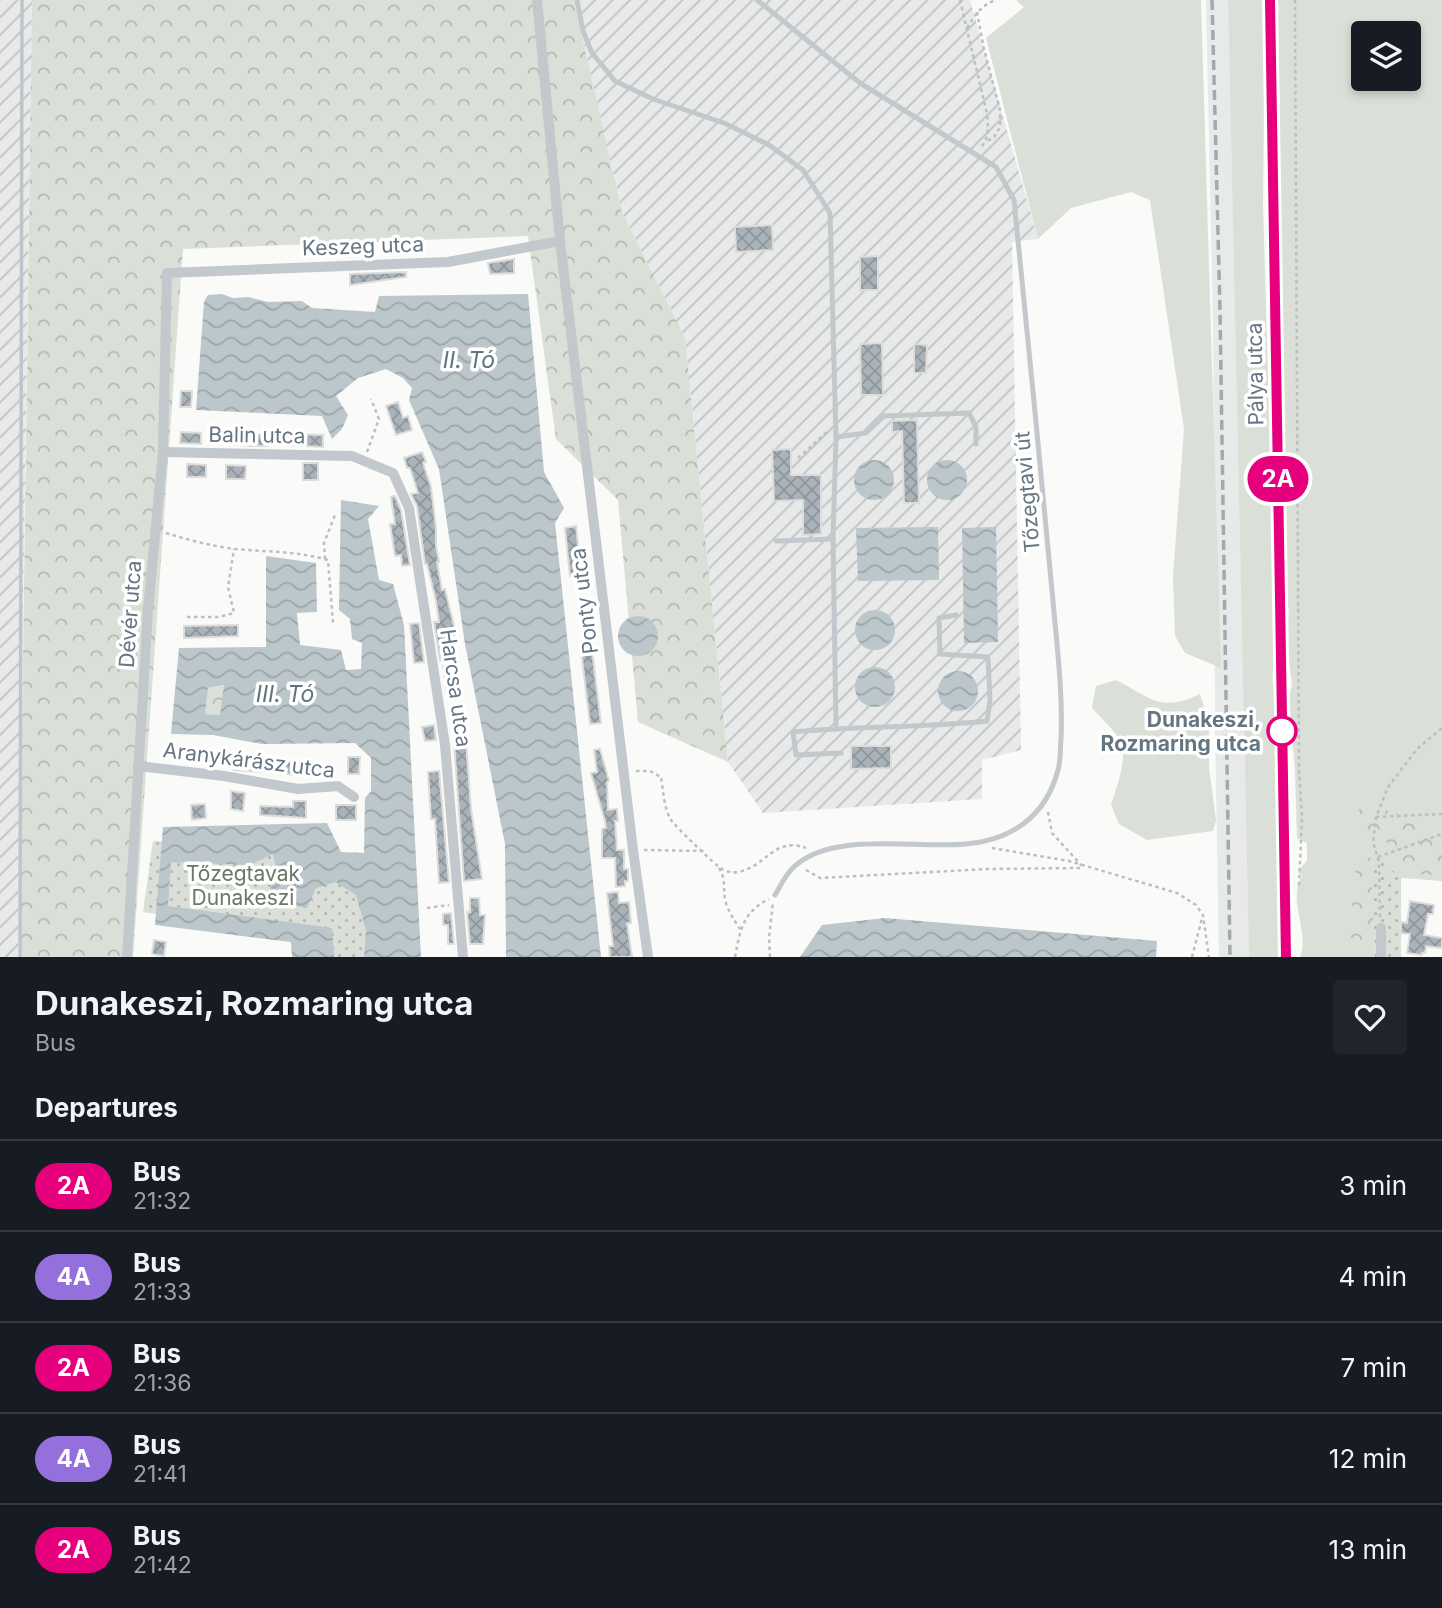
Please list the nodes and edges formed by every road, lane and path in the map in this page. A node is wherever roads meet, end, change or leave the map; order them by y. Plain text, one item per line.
1 (537, 0) edge
2 (577, 0) edge
3 (757, 0) edge
4 (960, 0) edge
5 (996, 0) edge
6 (1270, 0) edge
7 (1295, 0) edge
8 (977, 12) junction
9 (967, 29) junction
10 (986, 142) junction
11 (974, 154) junction
12 (560, 241) junction
13 (167, 273) joint
14 (371, 399) dead end
15 (834, 425) junction
16 (836, 437) junction
17 (976, 444) dead end
18 (163, 452) junction
19 (352, 456) joint
20 (798, 458) dead end
21 (364, 461) junction
22 (335, 515) dead end
23 (156, 529) junction
24 (833, 539) junction
25 (776, 541) dead end
26 (234, 548) junction
27 (325, 559) junction
28 (956, 615) dead end
29 (187, 617) dead end
30 (333, 622) dead end
31 (836, 728) junction
32 (1442, 728) edge
33 (841, 753) dead end
34 (138, 766) junction
35 (623, 772) junction
36 (1051, 791) junction
37 (354, 797) dead end
38 (1442, 814) edge
39 (1376, 817) junction
40 (1442, 834) edge
41 (968, 844) junction
42 (633, 850) junction
43 (704, 852) junction
44 (816, 853) junction
45 (1378, 857) junction
46 (796, 864) junction
47 (1084, 867) junction
48 (719, 868) junction
49 (1299, 888) dead end
50 (775, 895) junction
51 (459, 904) junction
52 (426, 908) dead end
53 (1203, 915) junction
54 (1381, 928) joint
55 (740, 929) junction
56 (127, 957) edge
57 (463, 957) edge
58 (648, 957) edge
59 (735, 957) edge
60 (770, 957) edge
61 (1192, 957) edge
62 (1209, 957) edge
63 (1286, 957) edge
64 (1381, 957) edge

1 - 12 street, Ponty utca
2 - 15 lane
3 - 11 lane, Tőzegtavi út
4 - 9 path
5 - 8 path
6 - 63 street, Pálya utca
7 - 49 path
8 - 9 path
8 - 10 path
9 - 10 path
10 - 11 path
11 - 36 lane, Tőzegtavi út
12 - 13 street, Keszeg utca
12 - 35 street, Ponty utca
13 - 18 street, Dévér utca
14 - 21 path
15 - 16 lane
15 - 20 path
16 - 17 lane
16 - 24 lane
18 - 19 street, Balin utca
18 - 23 street, Dévér utca
19 - 21 street, Harcsa utca
21 - 51 street, Harcsa utca
22 - 27 path
23 - 26 path
23 - 34 street, Dévér utca
24 - 25 lane
24 - 31 lane
26 - 27 path
26 - 29 path
27 - 30 path
28 - 31 lane
31 - 33 lane
32 - 39 path
34 - 37 street, Aranykárász utca
34 - 56 street, Dévér utca
35 - 42 street, Ponty utca
35 - 43 path
36 - 41 lane, Tőzegtavi út
36 - 47 path
38 - 39 path
39 - 45 path
40 - 45 path
41 - 44 lane, Tőzegtavi út
41 - 47 path
42 - 43 path
42 - 58 street, Ponty utca
43 - 48 path
44 - 46 lane, Tőzegtavi út
44 - 48 path
45 - 54 path
46 - 47 path
46 - 50 lane, Tőzegtavi út
47 - 53 path
48 - 55 path
50 - 55 path
50 - 60 path
51 - 52 path
51 - 57 street, Harcsa utca
53 - 61 path
53 - 62 path
54 - 64 street
55 - 59 path

